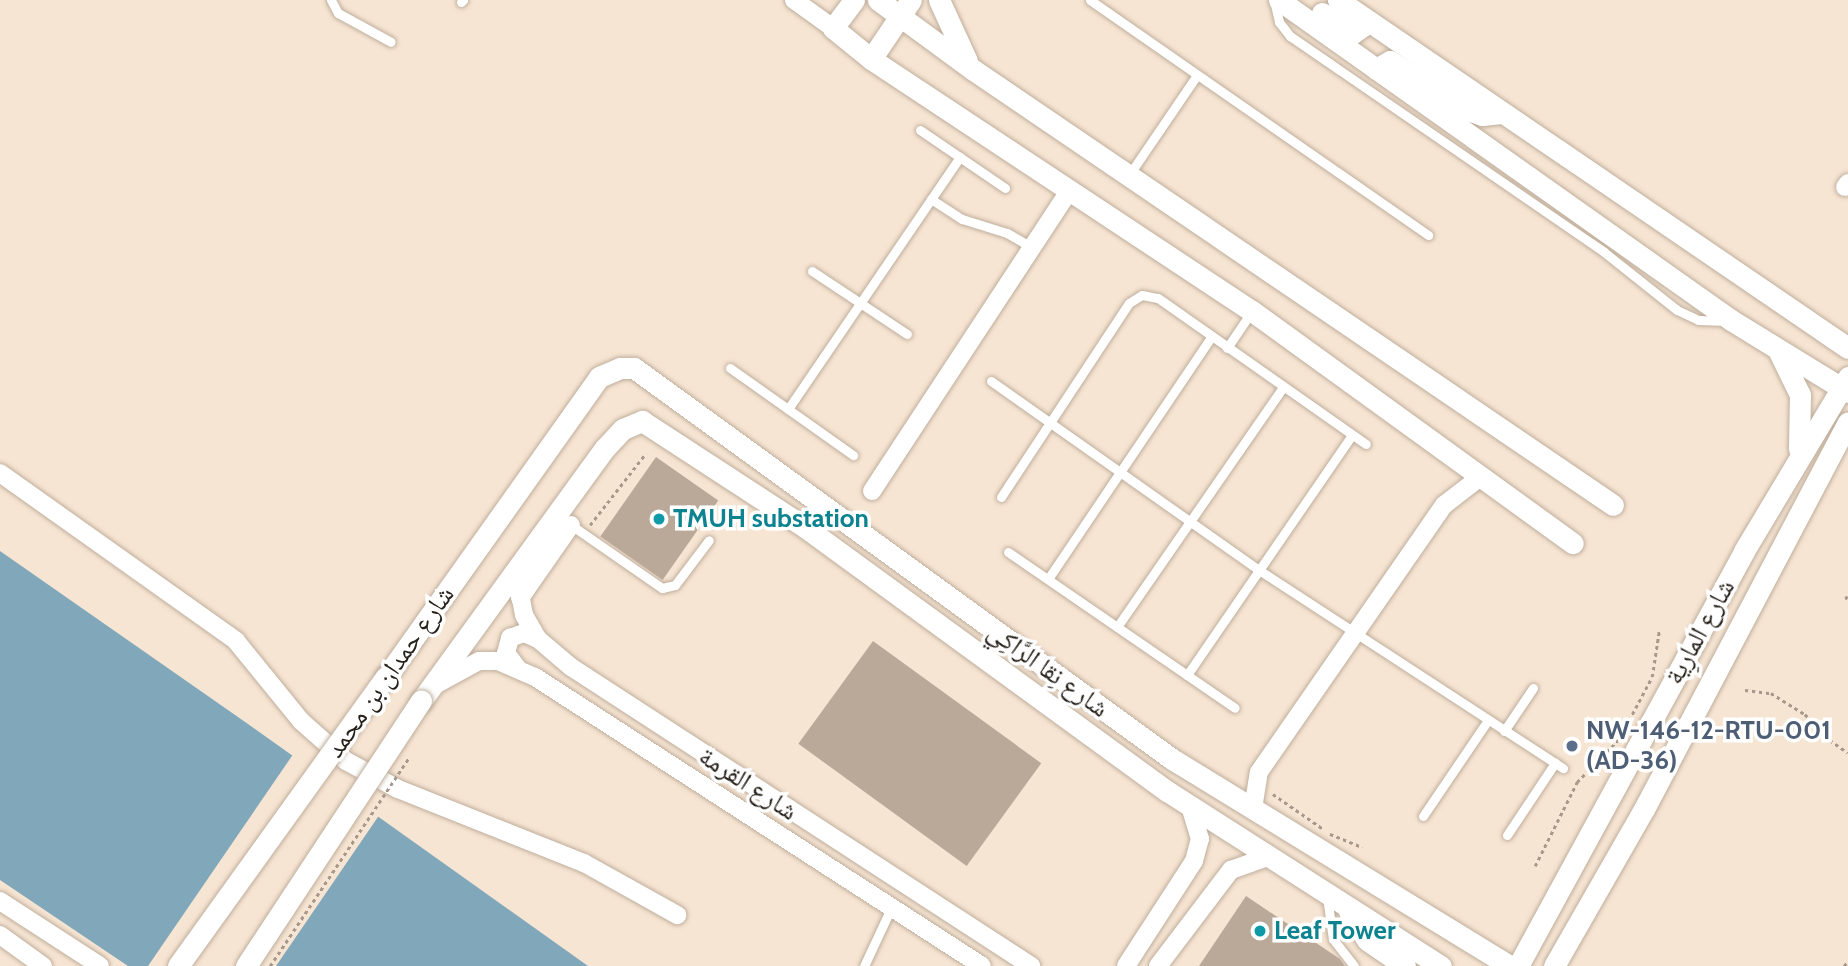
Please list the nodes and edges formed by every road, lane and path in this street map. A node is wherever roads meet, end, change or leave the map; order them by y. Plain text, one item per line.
1 (331, 0) edge
2 (794, 0) edge
3 (854, 0) edge
4 (878, 0) edge
5 (939, 0) edge
6 (1090, 0) edge
7 (1277, 0) edge
8 (1304, 0) edge
9 (1338, 0) edge
10 (906, 8) edge
11 (1369, 22) junction
12 (833, 27) junction
13 (391, 42) dead end
14 (871, 59) junction
15 (972, 69) junction
16 (1376, 69) junction
17 (1197, 75) junction
18 (1501, 113) junction
19 (920, 130) dead end
20 (960, 157) junction
21 (1129, 176) junction
22 (1005, 187) dead end
23 (1074, 193) junction
24 (931, 200) junction
25 (1429, 234) dead end
26 (1033, 248) junction
27 (812, 271) dead end
28 (860, 303) junction
29 (1252, 311) junction
30 (1731, 320) junction
31 (906, 334) dead end
32 (1212, 336) junction
33 (1775, 346) junction
34 (1227, 348) junction
35 (1848, 348) edge
36 (730, 368) dead end
37 (599, 377) joint
38 (991, 381) dead end
39 (1846, 384) edge
40 (1283, 387) junction
41 (788, 409) junction
42 (642, 421) joint
43 (1848, 422) edge
44 (1050, 424) junction
45 (1352, 435) junction
46 (1366, 444) dead end
47 (646, 453) dead end
48 (853, 455) dead end
49 (1798, 455) junction
50 (0, 473) edge
51 (1120, 473) junction
52 (1479, 478) junction
53 (872, 491) dead end
54 (1001, 497) dead end
55 (1613, 505) dead end
56 (1190, 522) junction
57 (577, 529) junction
58 (709, 540) dead end
59 (1573, 543) dead end
60 (1007, 552) dead end
61 (523, 562) junction
62 (1259, 570) junction
63 (1048, 579) junction
64 (1846, 596) dead end
65 (520, 598) junction
66 (1848, 601) edge
67 (1117, 627) junction
68 (1660, 631) dead end
69 (1355, 634) junction
70 (538, 639) junction
71 (518, 669) junction
72 (1187, 675) junction
73 (1533, 688) dead end
74 (1745, 690) dead end
75 (425, 694) junction
76 (1235, 708) dead end
77 (1488, 720) junction
78 (1504, 731) junction
79 (1848, 753) edge
80 (408, 760) dead end
81 (1256, 782) junction
82 (1190, 807) junction
83 (1253, 809) junction
84 (1423, 816) dead end
85 (1507, 835) dead end
86 (1363, 847) dead end
87 (1270, 856) junction
88 (1535, 866) dead end
89 (1327, 896) junction
90 (0, 901) edge
91 (892, 906) junction
92 (1166, 909) junction
93 (1349, 910) junction
94 (1197, 912) junction
95 (677, 915) dead end
96 (30, 921) junction
97 (7, 940) edge
98 (1848, 961) edge
99 (43, 966) edge
100 (100, 966) edge
101 (178, 966) edge
102 (246, 966) edge
103 (270, 966) edge
104 (864, 966) edge
105 (982, 966) edge
106 (1031, 966) edge
107 (1126, 966) edge
108 (1158, 966) edge
109 (1354, 966) edge
110 (1405, 966) edge
111 (1441, 966) edge
112 (1510, 966) edge
113 (1518, 966) edge
114 (1554, 966) edge
115 (1844, 966) edge

1 - 13 lane
2 - 12 street
3 - 12 street
4 - 10 street
5 - 15 street
6 - 17 lane
7 - 16 street
7 - 30 lane
8 - 11 street
9 - 11 street
10 - 14 street
10 - 15 street
11 - 18 street
12 - 14 street
14 - 23 street
15 - 21 street
16 - 18 street
16 - 30 street
17 - 21 lane
17 - 25 lane
18 - 35 street
19 - 20 lane
20 - 22 lane
20 - 24 lane
21 - 55 street
23 - 26 street
23 - 29 street
24 - 26 lane
24 - 28 lane
26 - 53 street
27 - 28 lane
28 - 31 lane
28 - 41 lane
29 - 34 lane
29 - 52 street
30 - 33 street
32 - 34 lane
32 - 44 lane
32 - 51 lane
33 - 39 street
33 - 49 street
34 - 40 lane
36 - 41 lane
37 - 83 street, شارع نِقا الرَّاكِي
37 - 101 street, شارع حمدان بن محمد, bridge
38 - 44 lane
39 - 49 street, شارع المارِية
40 - 45 lane
40 - 56 lane
41 - 48 lane
42 - 61 street, شارع حمدان بن محمد
42 - 82 street, شارع نِقا الرَّاكِي
43 - 114 street, شارع المارِية
44 - 51 lane
44 - 54 lane
45 - 46 lane
45 - 62 lane
47 - 57 path
49 - 113 street, شارع المارِية
50 - 95 street
51 - 56 lane
51 - 63 lane
52 - 59 street
52 - 69 street
56 - 62 lane
56 - 67 lane
57 - 58 lane
57 - 65 street
60 - 63 lane
61 - 65 street, شارع القرمة
61 - 75 street, شارع حمدان بن محمد
62 - 69 lane
62 - 72 lane
63 - 67 lane
64 - 66 path
65 - 70 street, شارع القرمة
67 - 72 lane
68 - 88 path
69 - 77 lane
69 - 81 street
70 - 71 street
70 - 106 street, شارع القرمة
71 - 75 street, شارع القرمة
71 - 91 street, شارع القرمة
72 - 76 lane
73 - 78 lane
74 - 79 path
75 - 102 street, شارع حمدان بن محمد, bridge
77 - 78 lane
77 - 84 lane
78 - 85 lane
80 - 103 path, bridge
81 - 83 street
81 - 86 path
82 - 87 street, شارع نِقا الرَّاكِي
82 - 92 street
83 - 112 street, شارع نِقا الرَّاكِي
87 - 89 street, شارع نِقا الرَّاكِي
87 - 94 street
89 - 93 street, شارع نِقا الرَّاكِي
89 - 109 lane
90 - 96 street
91 - 104 lane
91 - 105 street, شارع القرمة
92 - 94 street
92 - 107 street
93 - 110 street
93 - 111 street, شارع نِقا الرَّاكِي
94 - 108 street
96 - 97 street
96 - 100 street
97 - 99 street
98 - 115 path

